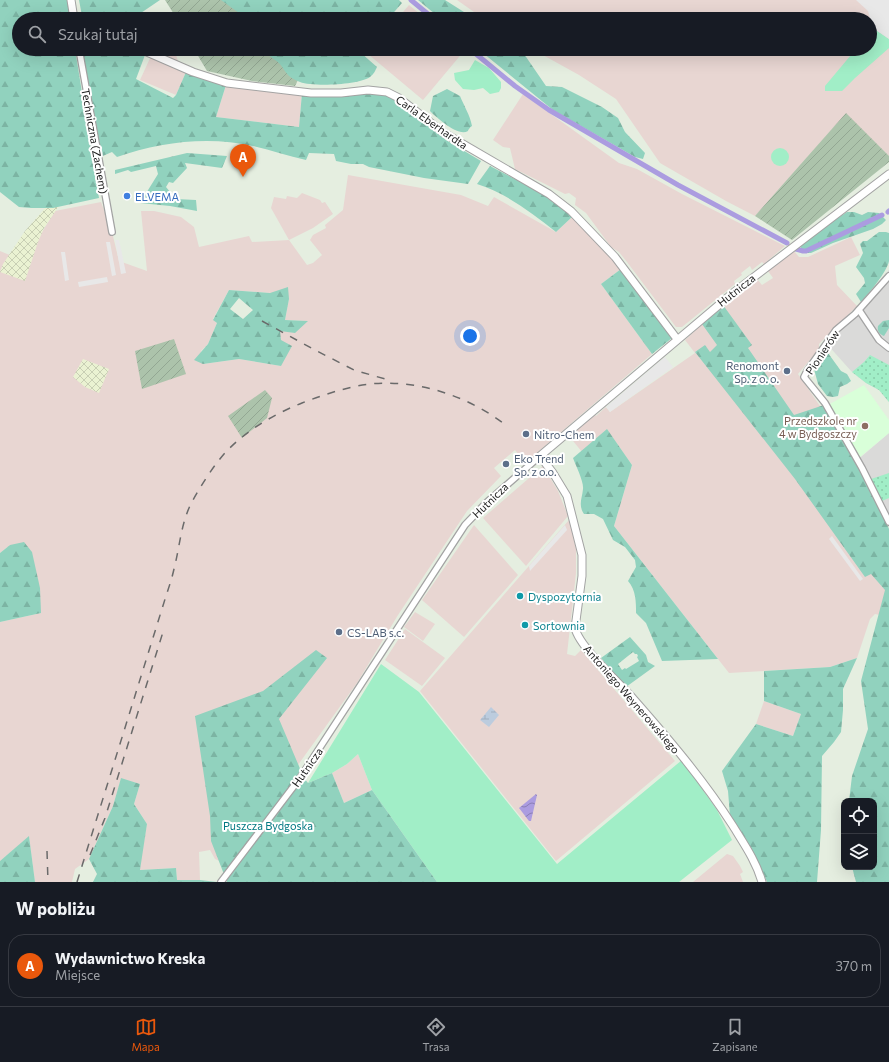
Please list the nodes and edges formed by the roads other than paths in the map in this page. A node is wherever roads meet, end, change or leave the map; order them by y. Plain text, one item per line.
1 (71, 0) edge
2 (73, 12) edge
3 (80, 56) edge
4 (156, 56) edge
5 (889, 174) edge
6 (112, 232) dead end
7 (889, 276) edge
8 (859, 310) junction
9 (677, 339) junction
10 (889, 348) edge
11 (540, 456) junction
12 (889, 522) edge
13 (221, 882) edge
14 (762, 882) edge

1 - 2 street
3 - 6 street, Techniczna (Zachem)
4 - 9 street, Carla Eberhardta
5 - 9 street, Hutnicza
7 - 8 street, Pionierów
8 - 10 street
8 - 12 street, Pionierów
9 - 11 street, Hutnicza
11 - 13 street, Hutnicza
11 - 14 street, Antoniego Weynerowskiego

